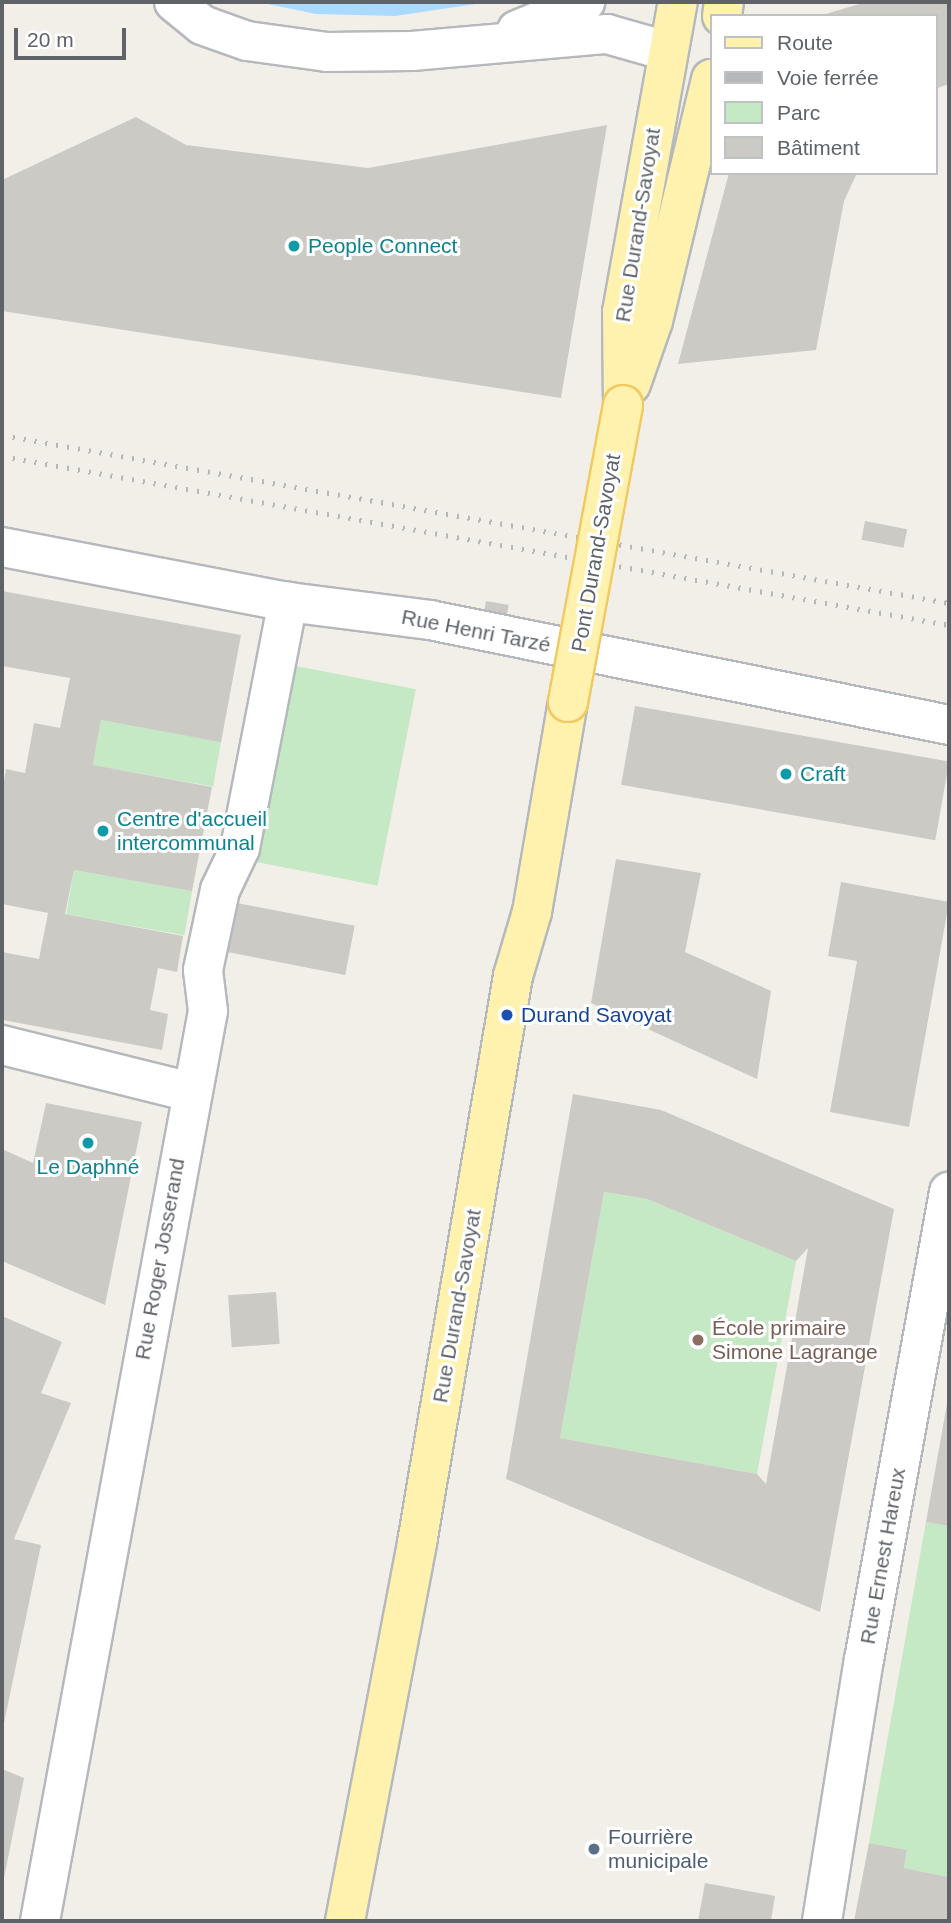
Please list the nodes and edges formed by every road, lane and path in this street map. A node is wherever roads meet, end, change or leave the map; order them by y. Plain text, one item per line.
1 (174, 2) edge
2 (585, 2) edge
3 (678, 2) edge
4 (490, 41) junction
5 (667, 51) junction
6 (710, 83) edge
7 (623, 405) junction
8 (2, 547) edge
9 (288, 601) junction
10 (568, 702) joint
11 (949, 725) edge
12 (2, 1045) edge
13 (190, 1092) junction
14 (949, 1192) edge
15 (342, 1917) edge
16 (40, 1921) edge
17 (822, 1921) edge

1 - 4 street
2 - 4 street
3 - 5 main road, Rue Durand-Savoyat
4 - 5 street
5 - 7 main road, Rue Durand-Savoyat
6 - 7 main road, Rue Durand-Savoyat
7 - 10 main road, Pont Durand-Savoyat, bridge
8 - 9 street, Rue Henri Tarzé
9 - 11 street, Rue Henri Tarzé
9 - 13 street, Rue Roger Josserand
10 - 15 main road, Rue Durand-Savoyat
12 - 13 street
13 - 16 street, Rue Roger Josserand
14 - 17 street, Rue Ernest Hareux

